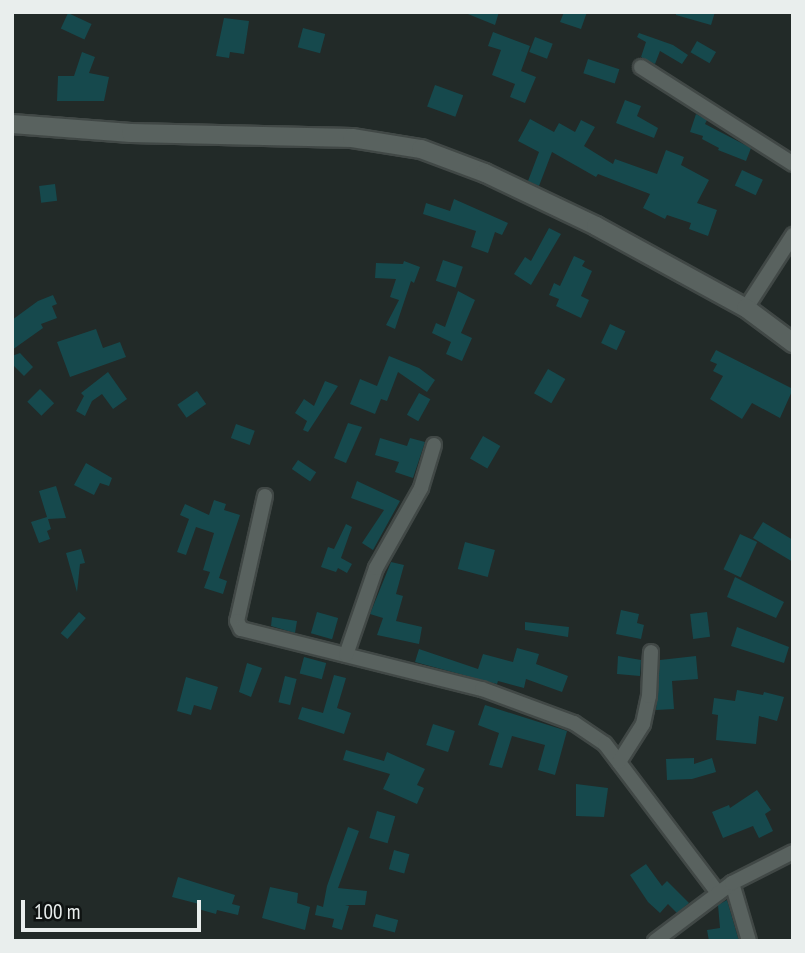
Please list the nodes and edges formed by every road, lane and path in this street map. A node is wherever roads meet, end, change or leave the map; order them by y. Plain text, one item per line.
1 (641, 67) dead end
2 (12, 124) edge
3 (793, 164) edge
4 (793, 235) edge
5 (746, 307) junction
6 (793, 343) edge
7 (435, 445) dead end
8 (265, 496) dead end
9 (651, 652) dead end
10 (346, 654) junction
11 (619, 762) junction
12 (793, 852) edge
13 (732, 883) junction
14 (718, 893) junction
15 (655, 941) edge
16 (749, 941) edge

1 - 3 street
2 - 5 street
4 - 5 street
5 - 6 street
7 - 10 street
8 - 10 street
9 - 11 street
10 - 11 street
11 - 14 street
12 - 13 street
13 - 14 street
13 - 16 street
14 - 15 street

